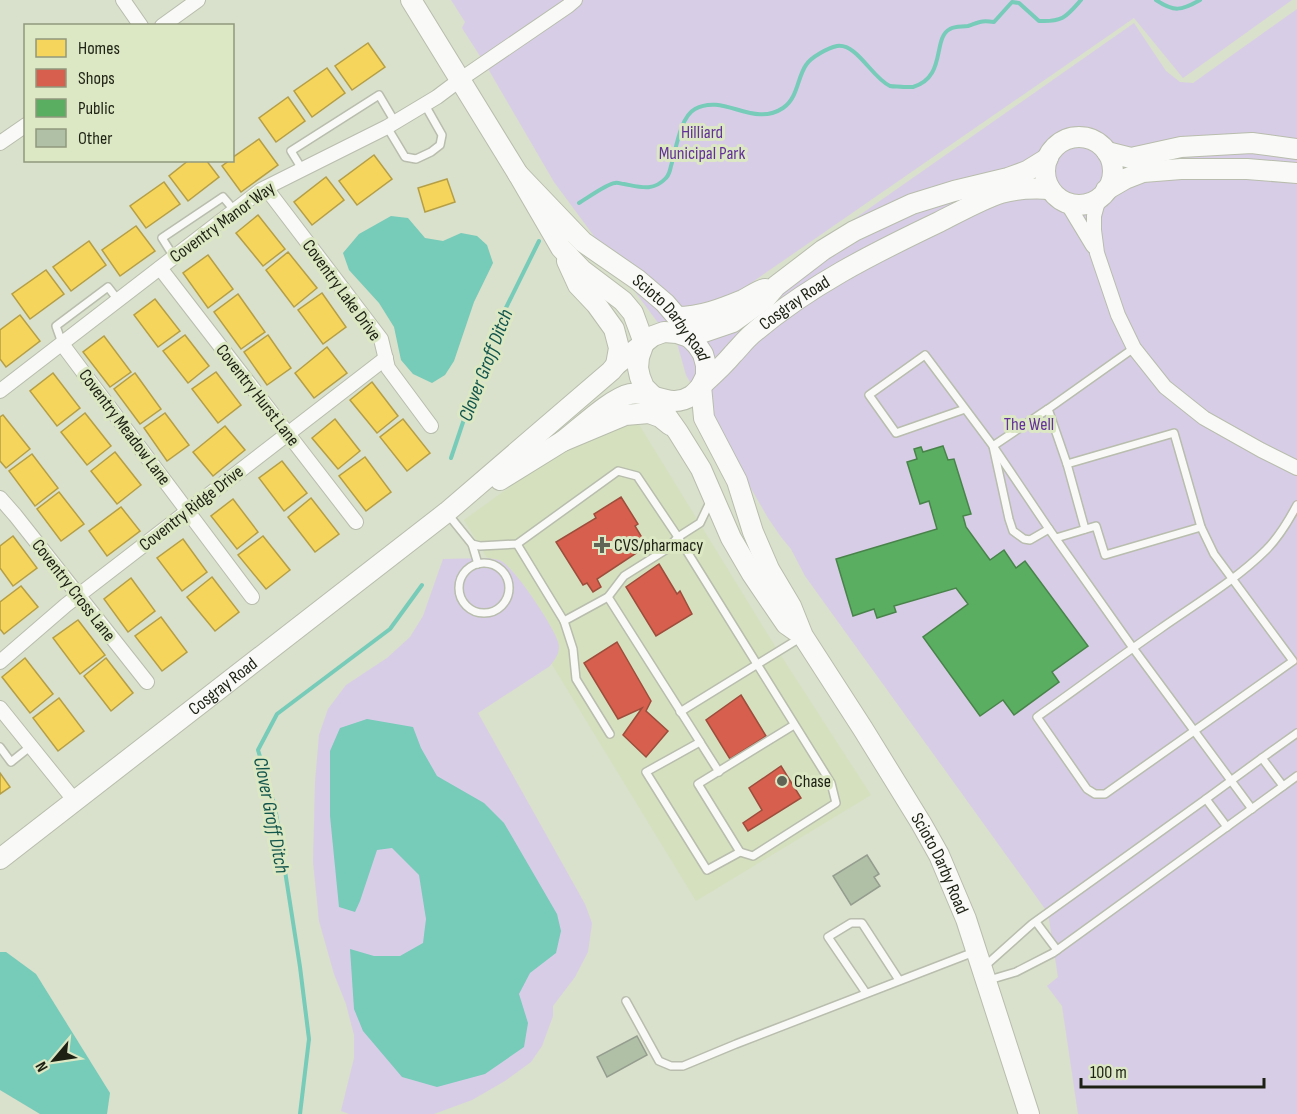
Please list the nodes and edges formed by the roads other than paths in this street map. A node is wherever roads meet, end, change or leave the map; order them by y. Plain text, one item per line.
1 (123, 0) edge
2 (198, 0) edge
3 (411, 0) edge
4 (575, 0) edge
5 (140, 24) edge
6 (165, 24) edge
7 (461, 79) junction
8 (425, 105) junction
9 (391, 124) junction
10 (0, 125) edge
11 (24, 126) edge
12 (4, 140) edge
13 (1297, 149) edge
14 (1107, 152) junction
15 (1047, 158) junction
16 (302, 169) junction
17 (1297, 173) edge
18 (519, 174) junction
19 (266, 188) junction
20 (1050, 189) junction
21 (1103, 194) junction
22 (1067, 203) junction
23 (234, 210) junction
24 (561, 248) junction
25 (1097, 253) junction
26 (174, 257) junction
27 (160, 268) junction
28 (776, 286) junction
29 (677, 317) junction
30 (689, 337) junction
31 (644, 343) junction
32 (62, 344) junction
33 (1134, 348) junction
34 (386, 358) junction
35 (616, 365) junction
36 (701, 386) junction
37 (1, 389) edge
38 (652, 395) junction
39 (965, 409) junction
40 (1048, 409) junction
41 (431, 426) dead end
42 (678, 432) junction
43 (287, 433) junction
44 (563, 441) junction
45 (993, 446) junction
46 (1067, 464) junction
47 (1297, 468) edge
48 (712, 497) junction
49 (0, 498) edge
50 (1297, 505) edge
51 (188, 510) junction
52 (447, 512) junction
53 (356, 522) dead end
54 (1201, 527) junction
55 (1049, 529) junction
56 (1085, 529) junction
57 (678, 537) junction
58 (1056, 538) junction
59 (472, 544) junction
60 (517, 544) junction
61 (478, 564) junction
62 (1232, 578) junction
63 (78, 595) junction
64 (252, 597) dead end
65 (608, 597) junction
66 (564, 621) junction
67 (803, 636) junction
68 (1133, 648) junction
69 (0, 662) edge
70 (756, 664) junction
71 (147, 682) dead end
72 (0, 708) edge
73 (680, 712) junction
74 (794, 726) junction
75 (1194, 732) junction
76 (1297, 733) edge
77 (610, 734) dead end
78 (700, 742) junction
79 (31, 746) junction
80 (0, 747) edge
81 (1262, 758) junction
82 (719, 772) junction
83 (1297, 776) edge
84 (1231, 781) junction
85 (1283, 786) junction
86 (1206, 799) junction
87 (75, 801) junction
88 (1252, 809) junction
89 (1227, 827) junction
90 (740, 852) junction
91 (0, 859) edge
92 (1036, 922) junction
93 (1057, 950) junction
94 (982, 967) junction
95 (899, 980) junction
96 (866, 993) junction
97 (626, 1001) dead end
98 (1029, 1114) edge

1 - 5 street
2 - 6 street
3 - 7 main road, Scioto Darby Road
4 - 7 street, Coventry Manor Way
7 - 8 street, Coventry Manor Way
7 - 18 main road, Scioto Darby Road
8 - 9 street, Coventry Manor Way
8 - 9 lane
9 - 16 street, Coventry Manor Way
9 - 16 lane
10 - 12 street
11 - 12 street
13 - 14 main road, Cosgray Road
14 - 15 main road, Cosgray Road
14 - 21 main road
15 - 20 main road
15 - 28 main road, Cosgray Road
16 - 19 street, Coventry Manor Way
17 - 21 main road
18 - 24 main road, Scioto Darby Road
18 - 29 main road, Scioto Darby Road
19 - 23 street, Coventry Manor Way
19 - 34 street, Coventry Lake Drive
20 - 22 main road
20 - 36 main road, Cosgray Road
21 - 22 main road
21 - 25 street
22 - 25 street
23 - 26 street, Coventry Manor Way
23 - 26 lane
24 - 31 main road, Scioto Darby Road
24 - 35 main road, Scioto Darby Road
25 - 33 street
26 - 27 street, Coventry Manor Way
27 - 32 street, Coventry Manor Way
27 - 43 street, Coventry Hurst Lane
28 - 29 main road, Cosgray Road
28 - 30 main road, Cosgray Road
29 - 30 main road, Scioto Darby Road
30 - 31 main road, Cosgray Road
30 - 36 main road, Scioto Darby Road
31 - 35 main road, Cosgray Road
31 - 38 main road, Scioto Darby Road
32 - 37 street, Coventry Manor Way
32 - 51 street, Coventry Meadow Lane
33 - 40 lane
33 - 47 street
34 - 41 street, Coventry Lake Drive
34 - 43 street, Coventry Ridge Drive
35 - 52 main road, Cosgray Road
36 - 38 main road, Cosgray Road
36 - 67 main road, Scioto Darby Road
38 - 42 main road, Scioto Darby Road
38 - 44 main road, Cosgray Road
39 - 39 lane
39 - 45 lane
40 - 45 lane
40 - 46 lane
42 - 44 main road, Cosgray Road
42 - 48 main road, Scioto Darby Road
43 - 51 street, Coventry Ridge Drive
43 - 53 street, Coventry Hurst Lane
44 - 52 main road, Cosgray Road
45 - 55 lane
45 - 55 lane
46 - 54 lane
46 - 56 lane
48 - 57 lane
48 - 67 main road, Scioto Darby Road
49 - 63 street, Coventry Cross Lane
50 - 62 lane
51 - 63 street, Coventry Ridge Drive
51 - 64 street, Coventry Meadow Lane
52 - 59 lane
52 - 87 main road, Cosgray Road
54 - 56 lane
54 - 62 lane
55 - 58 lane
56 - 58 lane
57 - 60 lane
57 - 65 lane
57 - 70 lane
58 - 68 lane
59 - 60 lane
59 - 61 lane
60 - 66 lane
61 - 61 lane
62 - 68 lane
62 - 75 lane
63 - 69 street, Coventry Ridge Drive
63 - 71 street, Coventry Cross Lane
65 - 66 lane
65 - 73 lane
66 - 77 lane
67 - 70 lane
67 - 94 main road, Scioto Darby Road
68 - 75 lane
68 - 75 lane
70 - 73 lane
70 - 74 lane
72 - 79 street
73 - 78 lane
74 - 82 lane
74 - 90 lane
75 - 84 lane
76 - 81 lane
78 - 82 lane
78 - 90 lane
79 - 80 lane
79 - 87 street
81 - 84 lane
81 - 85 lane
82 - 90 lane
83 - 85 lane
84 - 86 lane
84 - 88 lane
85 - 88 lane
86 - 89 lane
86 - 92 lane
87 - 91 main road, Cosgray Road
88 - 89 lane
89 - 93 lane
92 - 93 lane
92 - 94 lane
93 - 94 lane
94 - 95 lane
94 - 98 main road, Scioto Darby Road
95 - 96 lane
95 - 96 lane
96 - 97 lane

